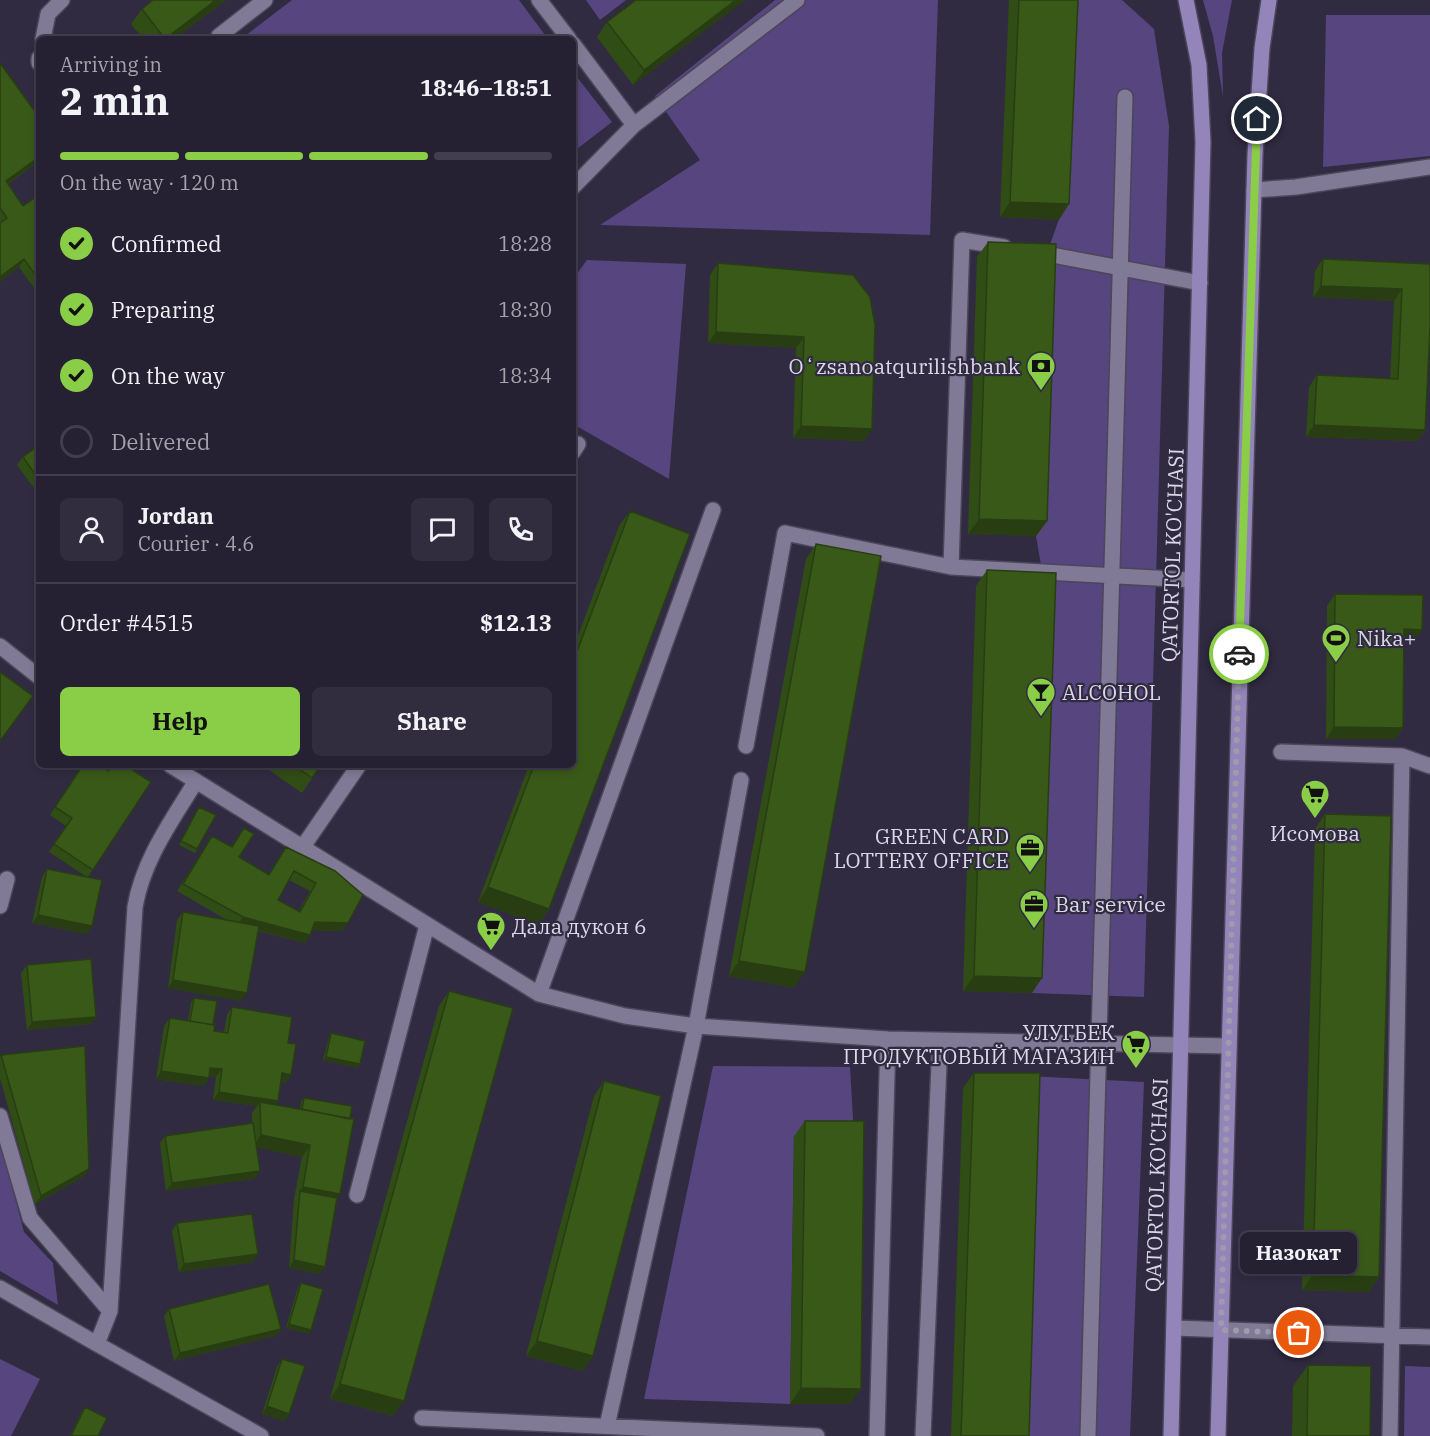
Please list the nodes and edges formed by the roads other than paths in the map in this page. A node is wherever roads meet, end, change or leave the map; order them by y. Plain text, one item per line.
1 (62, 0) edge
2 (265, 0) edge
3 (539, 0) edge
4 (797, 0) edge
5 (1186, 0) edge
6 (1269, 0) edge
7 (44, 36) edge
8 (219, 36) edge
9 (567, 36) edge
10 (576, 49) edge
11 (1125, 97) dead end
12 (634, 125) junction
13 (1430, 167) edge
14 (576, 185) edge
15 (1254, 190) junction
16 (1121, 267) junction
17 (1200, 283) junction
18 (713, 510) dead end
19 (951, 567) junction
20 (1112, 575) junction
21 (1192, 580) junction
22 (0, 646) edge
23 (36, 675) edge
24 (746, 746) dead end
25 (1281, 752) dead end
26 (1402, 756) junction
27 (1430, 766) edge
28 (175, 768) edge
29 (357, 768) edge
30 (741, 780) dead end
31 (196, 782) junction
32 (302, 848) junction
33 (7, 879) dead end
34 (0, 906) edge
35 (427, 925) junction
36 (539, 994) junction
37 (696, 1026) junction
38 (888, 1039) junction
39 (940, 1041) junction
40 (1100, 1043) junction
41 (1181, 1046) junction
42 (1229, 1046) junction
43 (0, 1116) edge
44 (357, 1195) dead end
45 (0, 1288) edge
46 (110, 1311) junction
47 (1173, 1328) junction
48 (1221, 1330) junction
49 (1392, 1336) junction
50 (1430, 1337) edge
51 (97, 1344) junction
52 (422, 1418) dead end
53 (607, 1426) junction
54 (261, 1436) edge
55 (817, 1436) edge
56 (877, 1436) edge
57 (923, 1436) edge
58 (1088, 1436) edge
59 (1171, 1436) edge
60 (1218, 1436) edge
61 (1390, 1436) edge

1 - 7 street
2 - 8 street
3 - 9 street
4 - 12 street
5 - 17 main road, QATORTOL KO'CHASI
6 - 15 main road
10 - 12 street
11 - 16 street
12 - 14 street
13 - 15 street
15 - 42 main road
16 - 17 street
16 - 19 street
16 - 20 street
17 - 21 main road, QATORTOL KO'CHASI
18 - 36 street
19 - 20 street
19 - 24 street
20 - 21 street
20 - 40 street
21 - 41 main road, QATORTOL KO'CHASI
22 - 23 street
25 - 26 street
26 - 27 street
26 - 49 street
28 - 31 street
29 - 32 street
30 - 37 street
31 - 32 street
31 - 46 street
32 - 35 street
33 - 34 street
35 - 36 street
35 - 44 street
36 - 37 street
37 - 38 street
37 - 53 street
38 - 39 street
38 - 56 street
39 - 40 street
39 - 57 street
40 - 41 street
40 - 58 street
41 - 42 street
41 - 47 main road, QATORTOL KO'CHASI
42 - 48 main road
43 - 46 street
45 - 51 street
46 - 51 street
47 - 48 street
47 - 59 main road, QATORTOL KO'CHASI
48 - 49 street
48 - 60 main road
49 - 50 street
49 - 61 street
51 - 54 street
52 - 53 street
53 - 55 street

